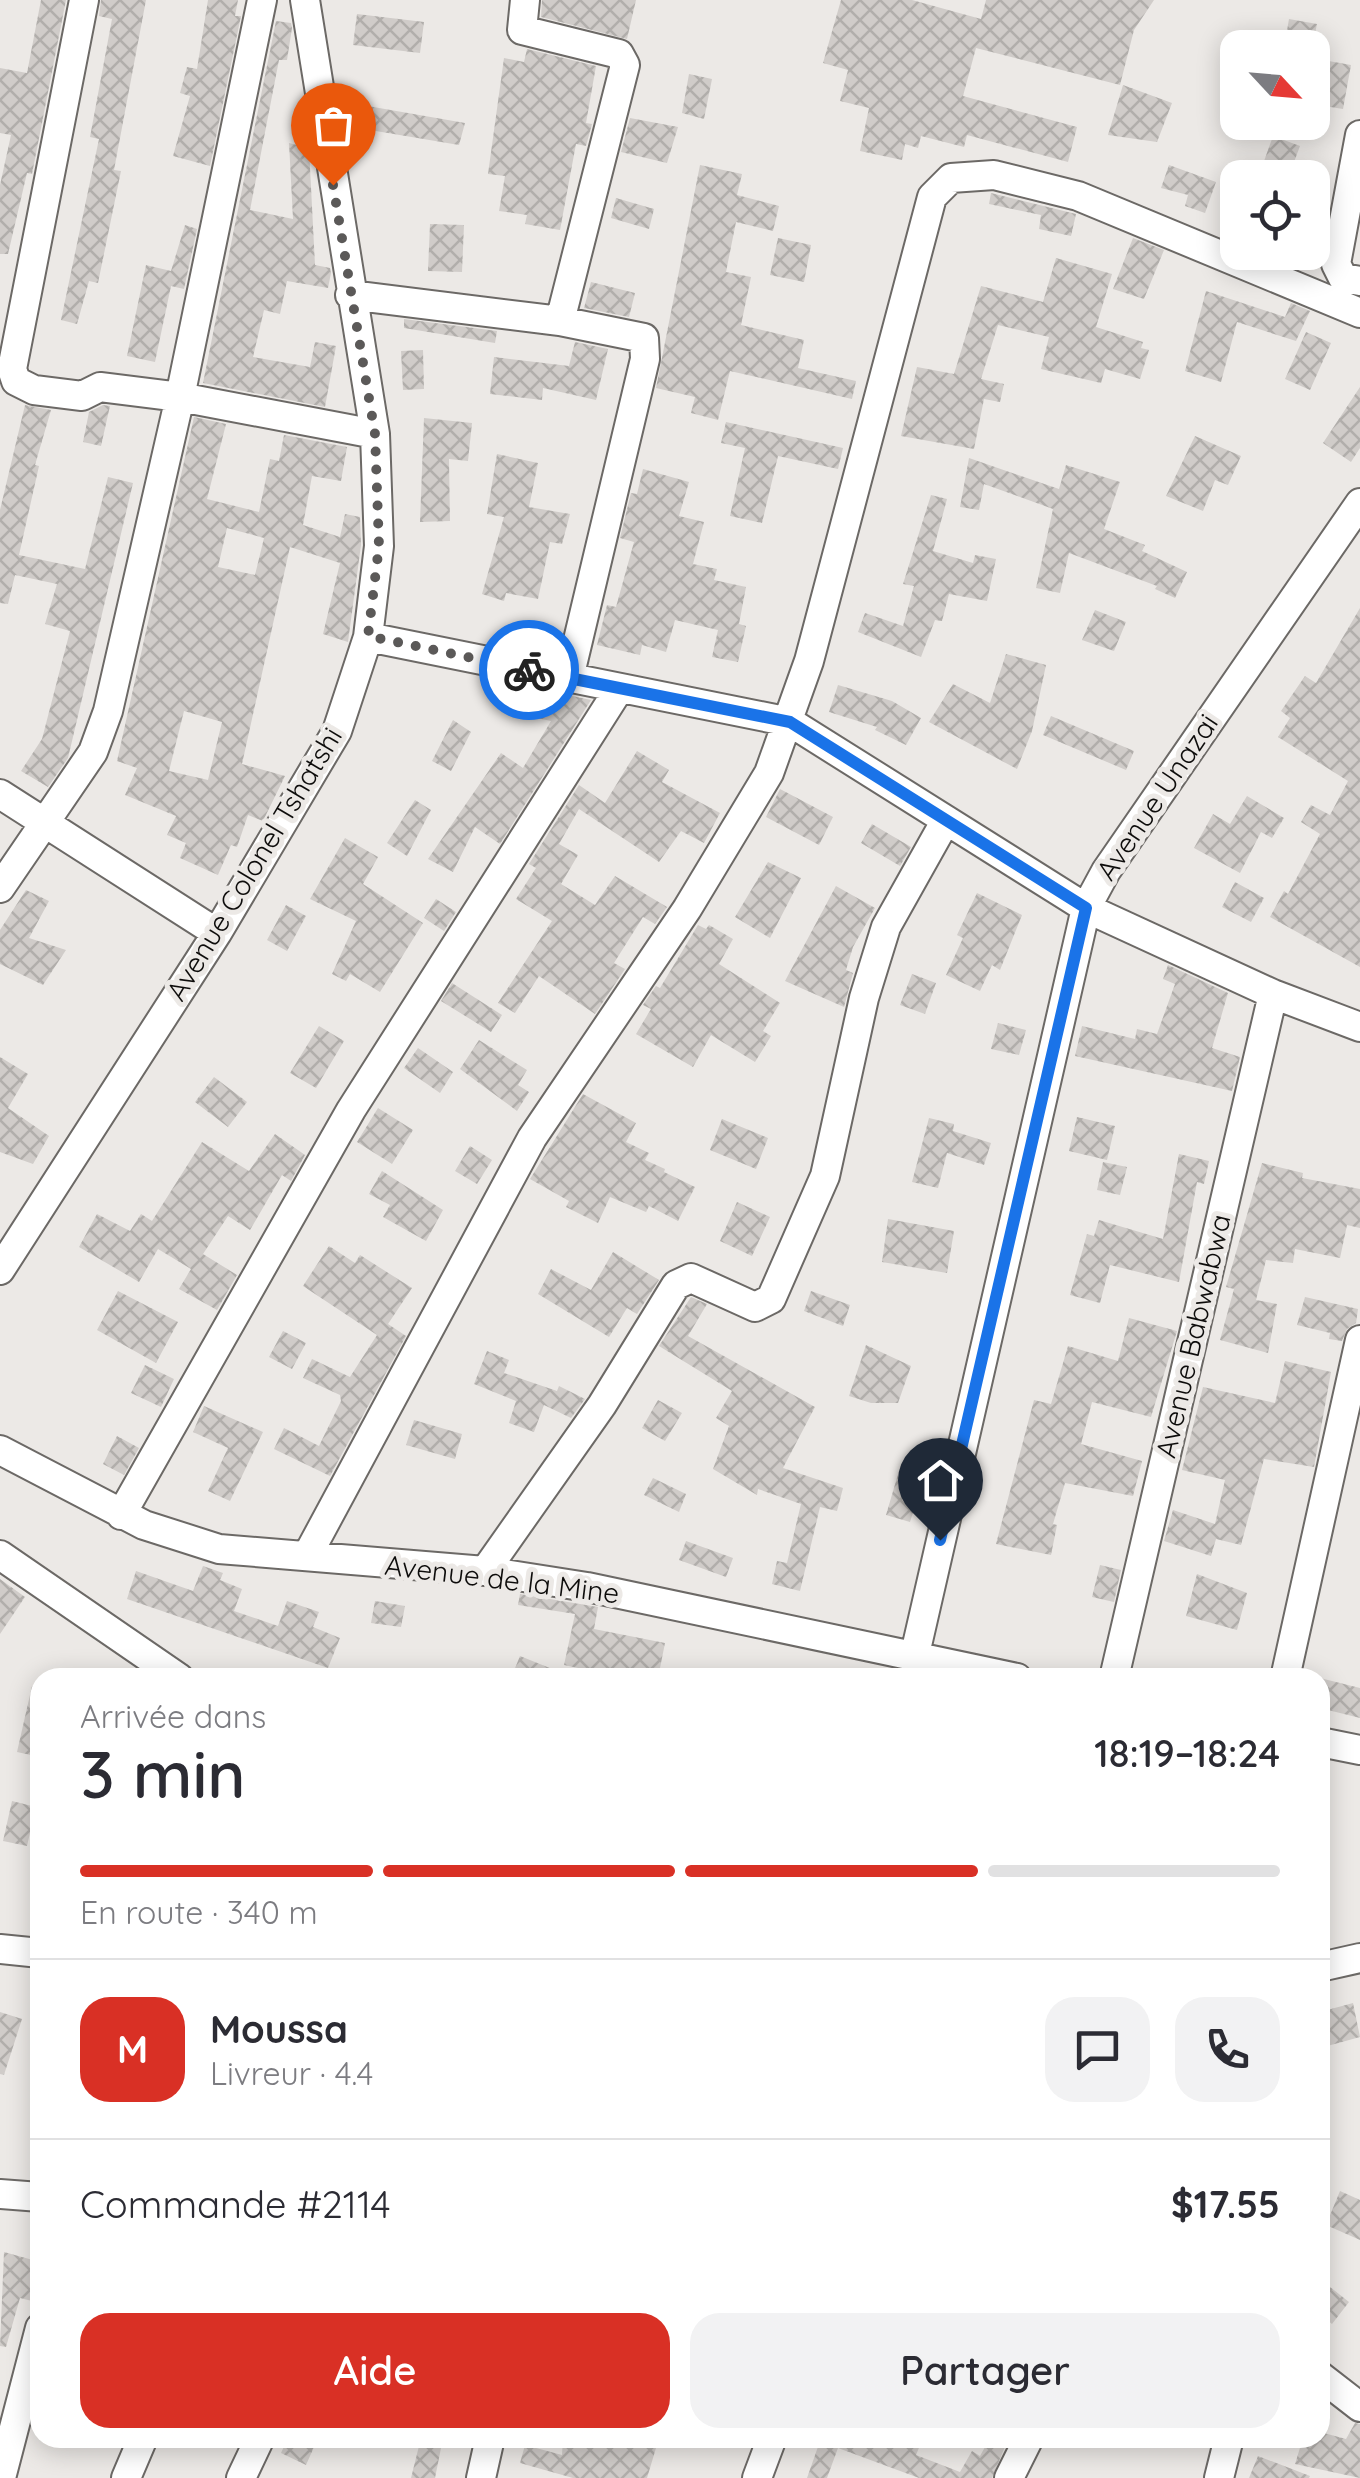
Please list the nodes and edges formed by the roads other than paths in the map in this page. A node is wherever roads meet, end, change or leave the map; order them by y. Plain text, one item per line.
1 (84, 0) edge
2 (262, 0) edge
3 (305, 0) edge
4 (525, 0) edge
5 (1360, 136) edge
6 (1360, 281) edge
7 (350, 296) junction
8 (1360, 313) edge
9 (560, 321) junction
10 (180, 397) junction
11 (375, 434) junction
12 (1360, 503) edge
13 (368, 636) junction
14 (568, 678) junction
15 (619, 688) junction
16 (790, 722) junction
17 (0, 794) edge
18 (946, 820) junction
19 (44, 824) junction
20 (0, 888) edge
21 (1086, 908) junction
22 (217, 933) junction
23 (1272, 994) junction
24 (1360, 1028) edge
25 (0, 1270) edge
26 (1360, 1340) edge
27 (0, 1450) edge
28 (121, 1515) junction
29 (0, 1556) edge
30 (307, 1556) junction
31 (485, 1572) junction
32 (914, 1654) junction
33 (164, 1668) edge
34 (975, 1668) edge
35 (1116, 1668) edge
36 (1287, 1668) edge
37 (1330, 1744) edge
38 (1360, 1750) edge
39 (0, 1949) edge
40 (30, 1952) edge
41 (1360, 1958) edge
42 (1330, 1965) edge
43 (0, 2194) edge
44 (30, 2196) edge
45 (30, 2366) edge
46 (1330, 2384) edge
47 (1360, 2407) edge
48 (139, 2448) edge
49 (255, 2448) edge
50 (488, 2448) edge
51 (768, 2448) edge
52 (1024, 2448) edge
53 (1226, 2448) edge
54 (0, 2478) edge
55 (126, 2478) edge
56 (241, 2478) edge
57 (480, 2478) edge
58 (757, 2478) edge
59 (1009, 2478) edge
60 (1219, 2478) edge

1 - 10 street
2 - 10 street
3 - 7 street, Avenue Colonel Tshatshi
4 - 9 street
5 - 6 street
7 - 9 street
7 - 11 street, Avenue Colonel Tshatshi
8 - 16 street
9 - 14 street
10 - 11 street
10 - 19 street
11 - 13 street, Avenue Colonel Tshatshi
12 - 21 street, Avenue Unazai
13 - 14 street
13 - 22 street, Avenue Colonel Tshatshi
14 - 15 street
15 - 16 street
15 - 28 street
16 - 18 street
16 - 30 street
17 - 19 street
18 - 21 street
18 - 31 street
19 - 20 street
19 - 22 street
21 - 23 street
21 - 32 street, Avenue Unazai
22 - 25 street, Avenue Colonel Tshatshi
23 - 24 street
23 - 35 street, Avenue Babwabwa
26 - 36 street
27 - 28 street, Avenue de la Mine
28 - 30 street, Avenue de la Mine
29 - 33 street
30 - 31 street, Avenue de la Mine
31 - 32 street, Avenue de la Mine
32 - 34 street, Avenue de la Mine
37 - 38 street
39 - 40 street
41 - 42 street
43 - 44 street
45 - 54 street
46 - 47 street
48 - 55 street
49 - 56 street
50 - 57 street
51 - 58 street
52 - 59 street
53 - 60 street

